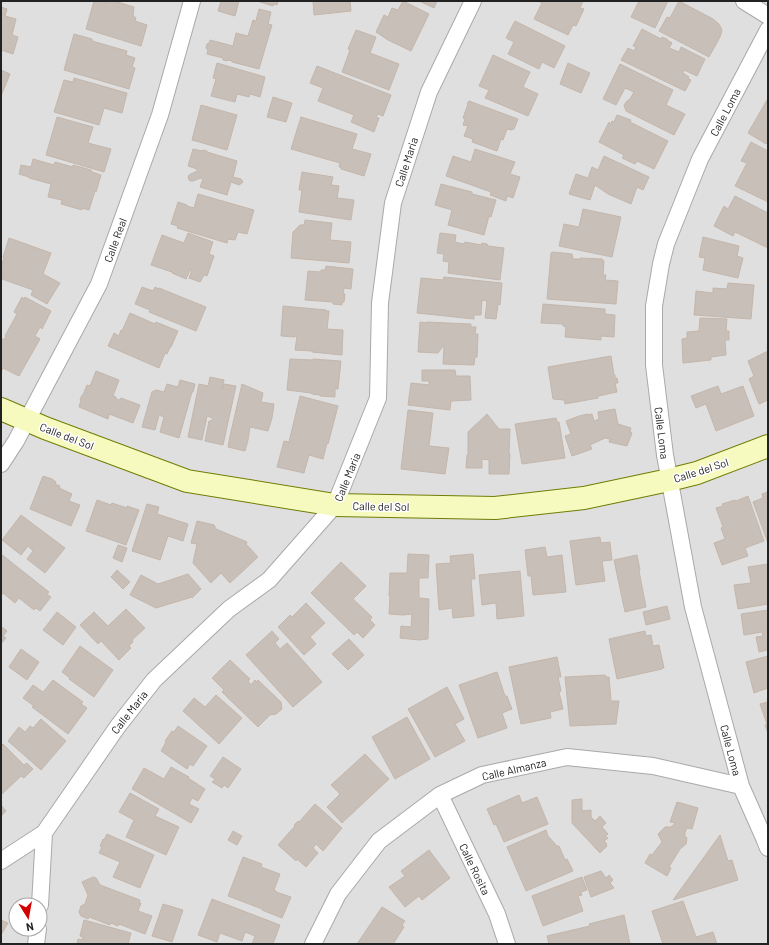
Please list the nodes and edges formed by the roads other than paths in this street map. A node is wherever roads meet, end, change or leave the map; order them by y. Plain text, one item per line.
1 (192, 1) edge
2 (473, 1) edge
3 (744, 1) edge
4 (768, 16) edge
5 (768, 30) edge
6 (1, 409) edge
7 (27, 421) junction
8 (768, 446) edge
9 (1, 464) edge
10 (669, 480) junction
11 (335, 505) junction
12 (741, 786) junction
13 (440, 795) junction
14 (44, 832) junction
15 (768, 848) edge
16 (1, 861) edge
17 (40, 897) edge
18 (313, 944) edge
19 (506, 944) edge

1 - 7 street, Calle Real
2 - 11 street, Calle Maria
3 - 4 street
5 - 10 street, Calle Loma
6 - 7 street, Calle del Sol
7 - 9 street, Calle Real
7 - 11 street, Calle del Sol
8 - 10 street, Calle del Sol
10 - 11 street, Calle del Sol
10 - 12 street, Calle Loma
11 - 14 street, Calle Maria
12 - 13 street, Calle Almanza
12 - 15 street, Calle Loma
13 - 18 street, Calle Almanza
13 - 19 street, Calle Rosita
14 - 16 street, Calle Maria
14 - 17 street

